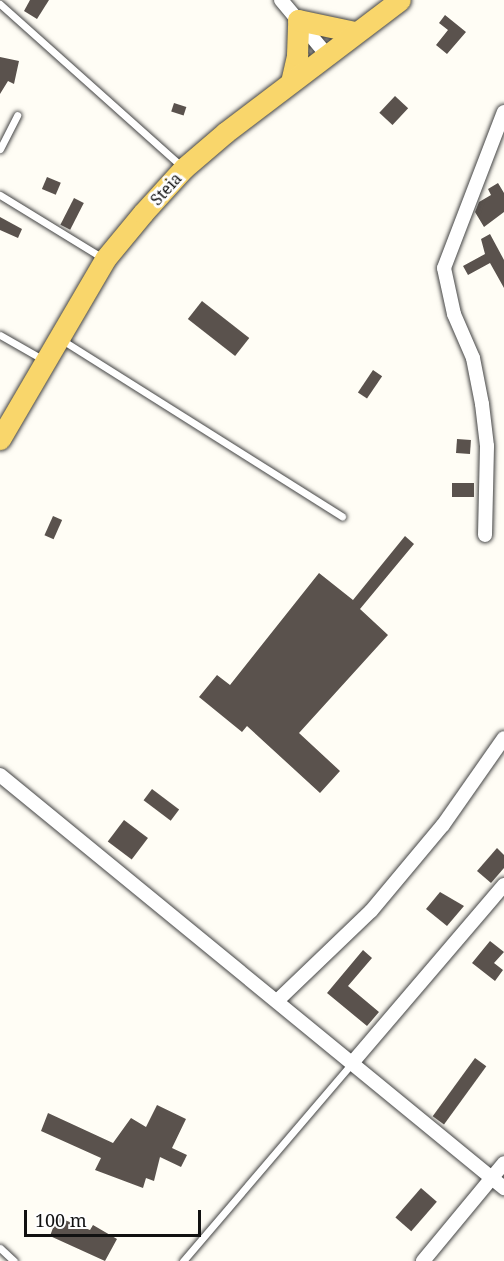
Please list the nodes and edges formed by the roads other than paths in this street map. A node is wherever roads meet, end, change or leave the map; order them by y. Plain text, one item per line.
1 (281, 0) edge
2 (400, 0) edge
3 (0, 4) edge
4 (298, 20) junction
5 (355, 32) junction
6 (327, 55) junction
7 (291, 82) junction
8 (504, 112) edge
9 (17, 115) dead end
10 (500, 132) edge
11 (0, 149) edge
12 (184, 168) junction
13 (0, 195) edge
14 (105, 260) junction
15 (0, 335) edge
16 (59, 338) junction
17 (45, 361) junction
18 (0, 439) edge
19 (342, 516) dead end
20 (485, 535) dead end
21 (504, 738) edge
22 (0, 775) edge
23 (504, 885) edge
24 (277, 1001) junction
25 (352, 1063) junction
26 (504, 1163) edge
27 (492, 1177) junction
28 (504, 1188) edge
29 (0, 1248) edge
30 (14, 1261) edge
31 (183, 1261) edge
32 (423, 1261) edge

1 - 4 street
2 - 5 main road, Steia
3 - 12 lane
4 - 5 main road
4 - 6 street
4 - 7 main road
5 - 6 main road, Steia
6 - 7 main road, Steia
7 - 12 main road, Steia
8 - 10 street
9 - 11 lane
10 - 20 street
12 - 14 main road, Steia
13 - 14 lane
14 - 16 main road, Steia
15 - 17 lane
16 - 17 main road, Steia
16 - 19 lane
17 - 18 main road, Steia
21 - 24 street
22 - 24 street
23 - 25 street
24 - 25 street
25 - 27 street
25 - 31 lane
26 - 27 street
27 - 28 street
27 - 32 street
29 - 30 lane

